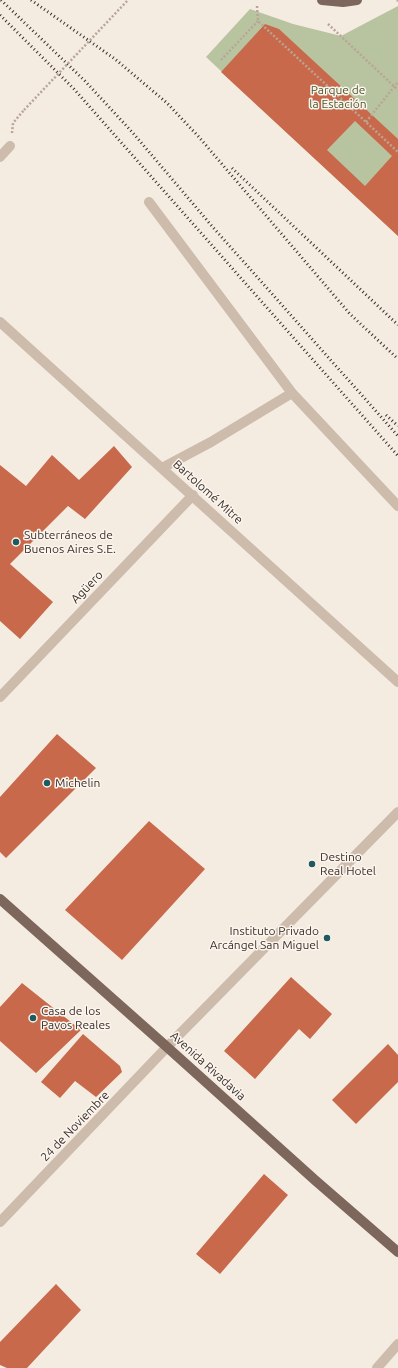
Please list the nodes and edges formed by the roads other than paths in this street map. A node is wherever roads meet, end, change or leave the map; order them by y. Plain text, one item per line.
1 (322, 0) edge
2 (357, 0) edge
3 (10, 146) road end
4 (0, 157) edge
5 (149, 202) dead end
6 (0, 322) edge
7 (292, 393) junction
8 (162, 468) junction
9 (193, 495) junction
10 (398, 506) edge
11 (398, 682) edge
12 (0, 697) edge
13 (398, 812) edge
14 (0, 899) edge
15 (167, 1047) junction
16 (0, 1222) edge
17 (398, 1252) edge
18 (398, 1344) edge
19 (377, 1368) edge

1 - 2 main road
3 - 4 street
5 - 7 street
6 - 8 street, Bartolomé Mitre
7 - 8 street
7 - 10 street
8 - 9 street, Bartolomé Mitre
9 - 11 street, Bartolomé Mitre
9 - 12 street, Agüero
13 - 15 street, 24 de Noviembre
14 - 15 main road, Avenida Rivadavia
15 - 16 street, 24 de Noviembre
15 - 17 main road, Avenida Rivadavia
18 - 19 street

